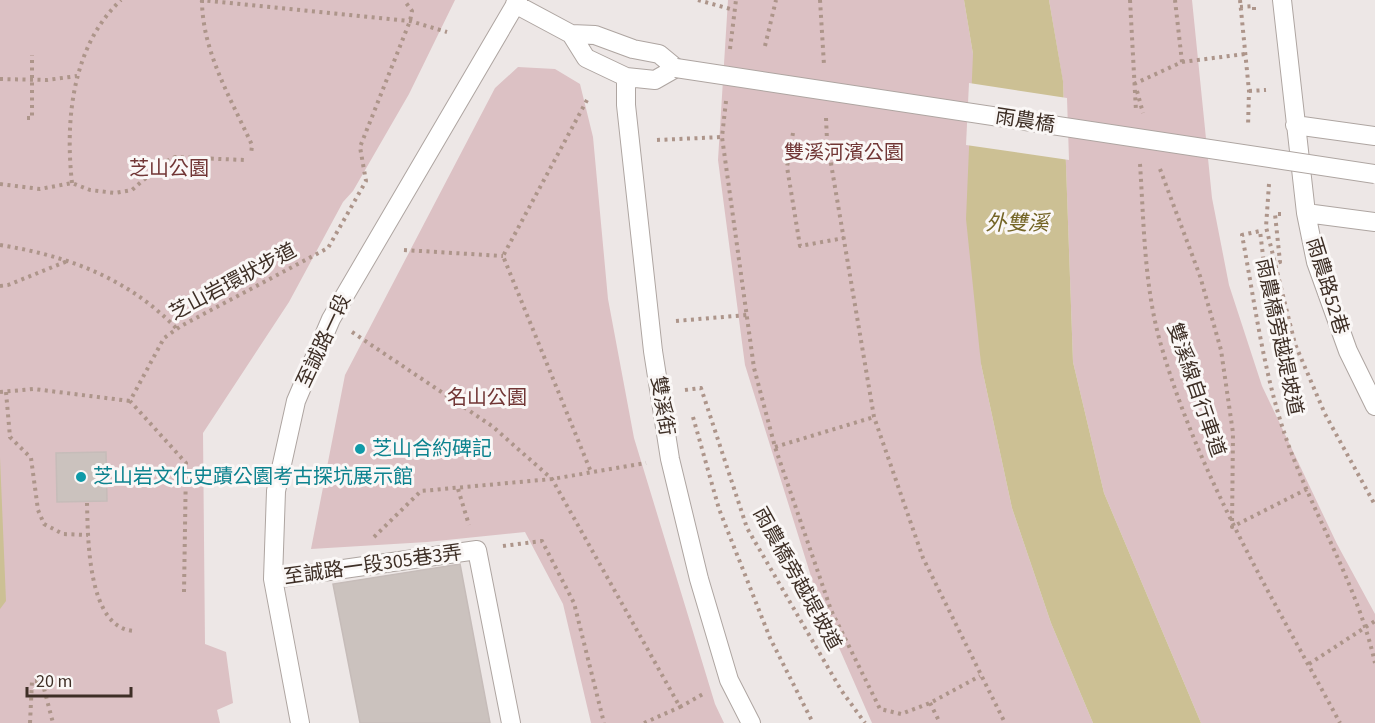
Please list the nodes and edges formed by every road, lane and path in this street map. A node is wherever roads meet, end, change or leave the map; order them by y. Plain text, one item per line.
1 (121, 0) edge
2 (201, 0) edge
3 (404, 0) edge
4 (698, 0) edge
5 (736, 0) edge
6 (776, 0) edge
7 (820, 0) edge
8 (1130, 0) edge
9 (1175, 0) edge
10 (1240, 0) edge
11 (1282, 0) edge
12 (517, 2) edge
13 (734, 10) junction
14 (410, 21) junction
15 (447, 32) dead end
16 (571, 34) junction
17 (765, 46) dead end
18 (729, 52) dead end
19 (1245, 54) junction
20 (32, 55) dead end
21 (1182, 62) junction
22 (676, 68) junction
23 (824, 68) dead end
24 (77, 76) junction
25 (626, 77) junction
26 (0, 79) edge
27 (32, 79) junction
28 (1134, 84) junction
29 (726, 98) dead end
30 (587, 100) dead end
31 (826, 116) dead end
32 (1144, 116) dead end
33 (27, 118) dead end
34 (1137, 120) dead end
35 (1295, 125) junction
36 (1247, 131) dead end
37 (793, 134) dead end
38 (1375, 136) edge
39 (722, 137) junction
40 (656, 140) dead end
41 (251, 156) dead end
42 (1139, 156) dead end
43 (244, 160) dead end
44 (1159, 168) dead end
45 (1375, 174) edge
46 (72, 183) junction
47 (0, 184) edge
48 (1269, 184) dead end
49 (1306, 213) junction
50 (1375, 222) edge
51 (844, 238) junction
52 (0, 245) edge
53 (404, 250) dead end
54 (503, 256) junction
55 (70, 260) junction
56 (1273, 263) junction
57 (0, 286) edge
58 (747, 315) junction
59 (332, 319) junction
60 (673, 321) dead end
61 (177, 329) junction
62 (0, 392) edge
63 (6, 392) junction
64 (130, 401) junction
65 (688, 401) dead end
66 (1375, 406) edge
67 (692, 412) dead end
68 (874, 417) junction
69 (775, 447) junction
70 (670, 459) junction
71 (591, 472) junction
72 (552, 479) junction
73 (458, 489) junction
74 (1307, 489) junction
75 (87, 503) dead end
76 (1375, 505) edge
77 (1232, 526) junction
78 (88, 535) junction
79 (373, 538) dead end
80 (477, 550) junction
81 (273, 579) junction
82 (184, 592) dead end
83 (1375, 621) edge
84 (1367, 627) junction
85 (135, 631) dead end
86 (1375, 663) edge
87 (1308, 664) junction
88 (980, 676) junction
89 (729, 680) junction
90 (930, 704) junction
91 (680, 707) junction
92 (30, 723) edge
93 (53, 723) edge
94 (300, 723) edge
95 (511, 723) edge
96 (604, 723) edge
97 (644, 723) edge
98 (751, 723) edge
99 (813, 723) edge
100 (865, 723) edge
101 (940, 723) edge
102 (1005, 723) edge
103 (1340, 723) edge

1 - 24 path
2 - 14 path
2 - 41 path
3 - 14 path
4 - 13 path
5 - 13 path
6 - 17 path
7 - 23 path
8 - 28 path
9 - 21 path
10 - 19 path
11 - 35 street, 雨農路52巷
12 - 16 street
12 - 59 street, 至誠路一段
13 - 18 path
14 - 15 path
14 - 61 path, 芝山岩環狀步道
16 - 22 street
16 - 25 street
19 - 21 path
19 - 36 path
20 - 27 path
21 - 28 path
22 - 25 street
22 - 45 street, 雨農橋, bridge
24 - 27 path
24 - 46 path
25 - 70 street, 雙溪街
26 - 27 path
27 - 33 path
28 - 32 path
28 - 34 path
29 - 39 path
30 - 54 path
31 - 51 path
35 - 38 street
35 - 49 street, 雨農路52巷
37 - 51 path
39 - 40 path
39 - 58 path
42 - 77 path, 雙溪線自行車道
43 - 46 path
44 - 77 path
46 - 47 path
48 - 56 path
49 - 50 street
49 - 66 street, 雨農路52巷
51 - 68 path
52 - 55 path
53 - 54 path
54 - 71 path
55 - 57 path
55 - 61 path
56 - 74 path, 雨農橋旁越堤坡道
56 - 76 path
58 - 60 path
58 - 69 path
59 - 72 path
59 - 81 street, 至誠路一段
61 - 64 path, 芝山岩環狀步道
62 - 63 path
63 - 64 path
63 - 78 path
64 - 82 path
65 - 100 path, 雨農橋旁越堤坡道
67 - 99 path
68 - 69 path
68 - 88 path
69 - 90 path
70 - 71 path
70 - 89 street, 雙溪街
71 - 72 path
72 - 73 path
72 - 91 path
73 - 79 path
73 - 80 path
74 - 77 path
74 - 84 path
75 - 78 path
77 - 87 path, 雙溪線自行車道
78 - 85 path
80 - 81 street, 至誠路一段305巷3弄
80 - 95 street, 至誠路一段305巷3弄
80 - 96 path
81 - 94 street, 至誠路一段
83 - 84 path
84 - 86 path
84 - 87 path
87 - 103 path, 雙溪線自行車道
88 - 90 path
88 - 102 path
89 - 91 path
89 - 98 street, 雙溪街
90 - 101 path
91 - 97 path
92 - 93 path

